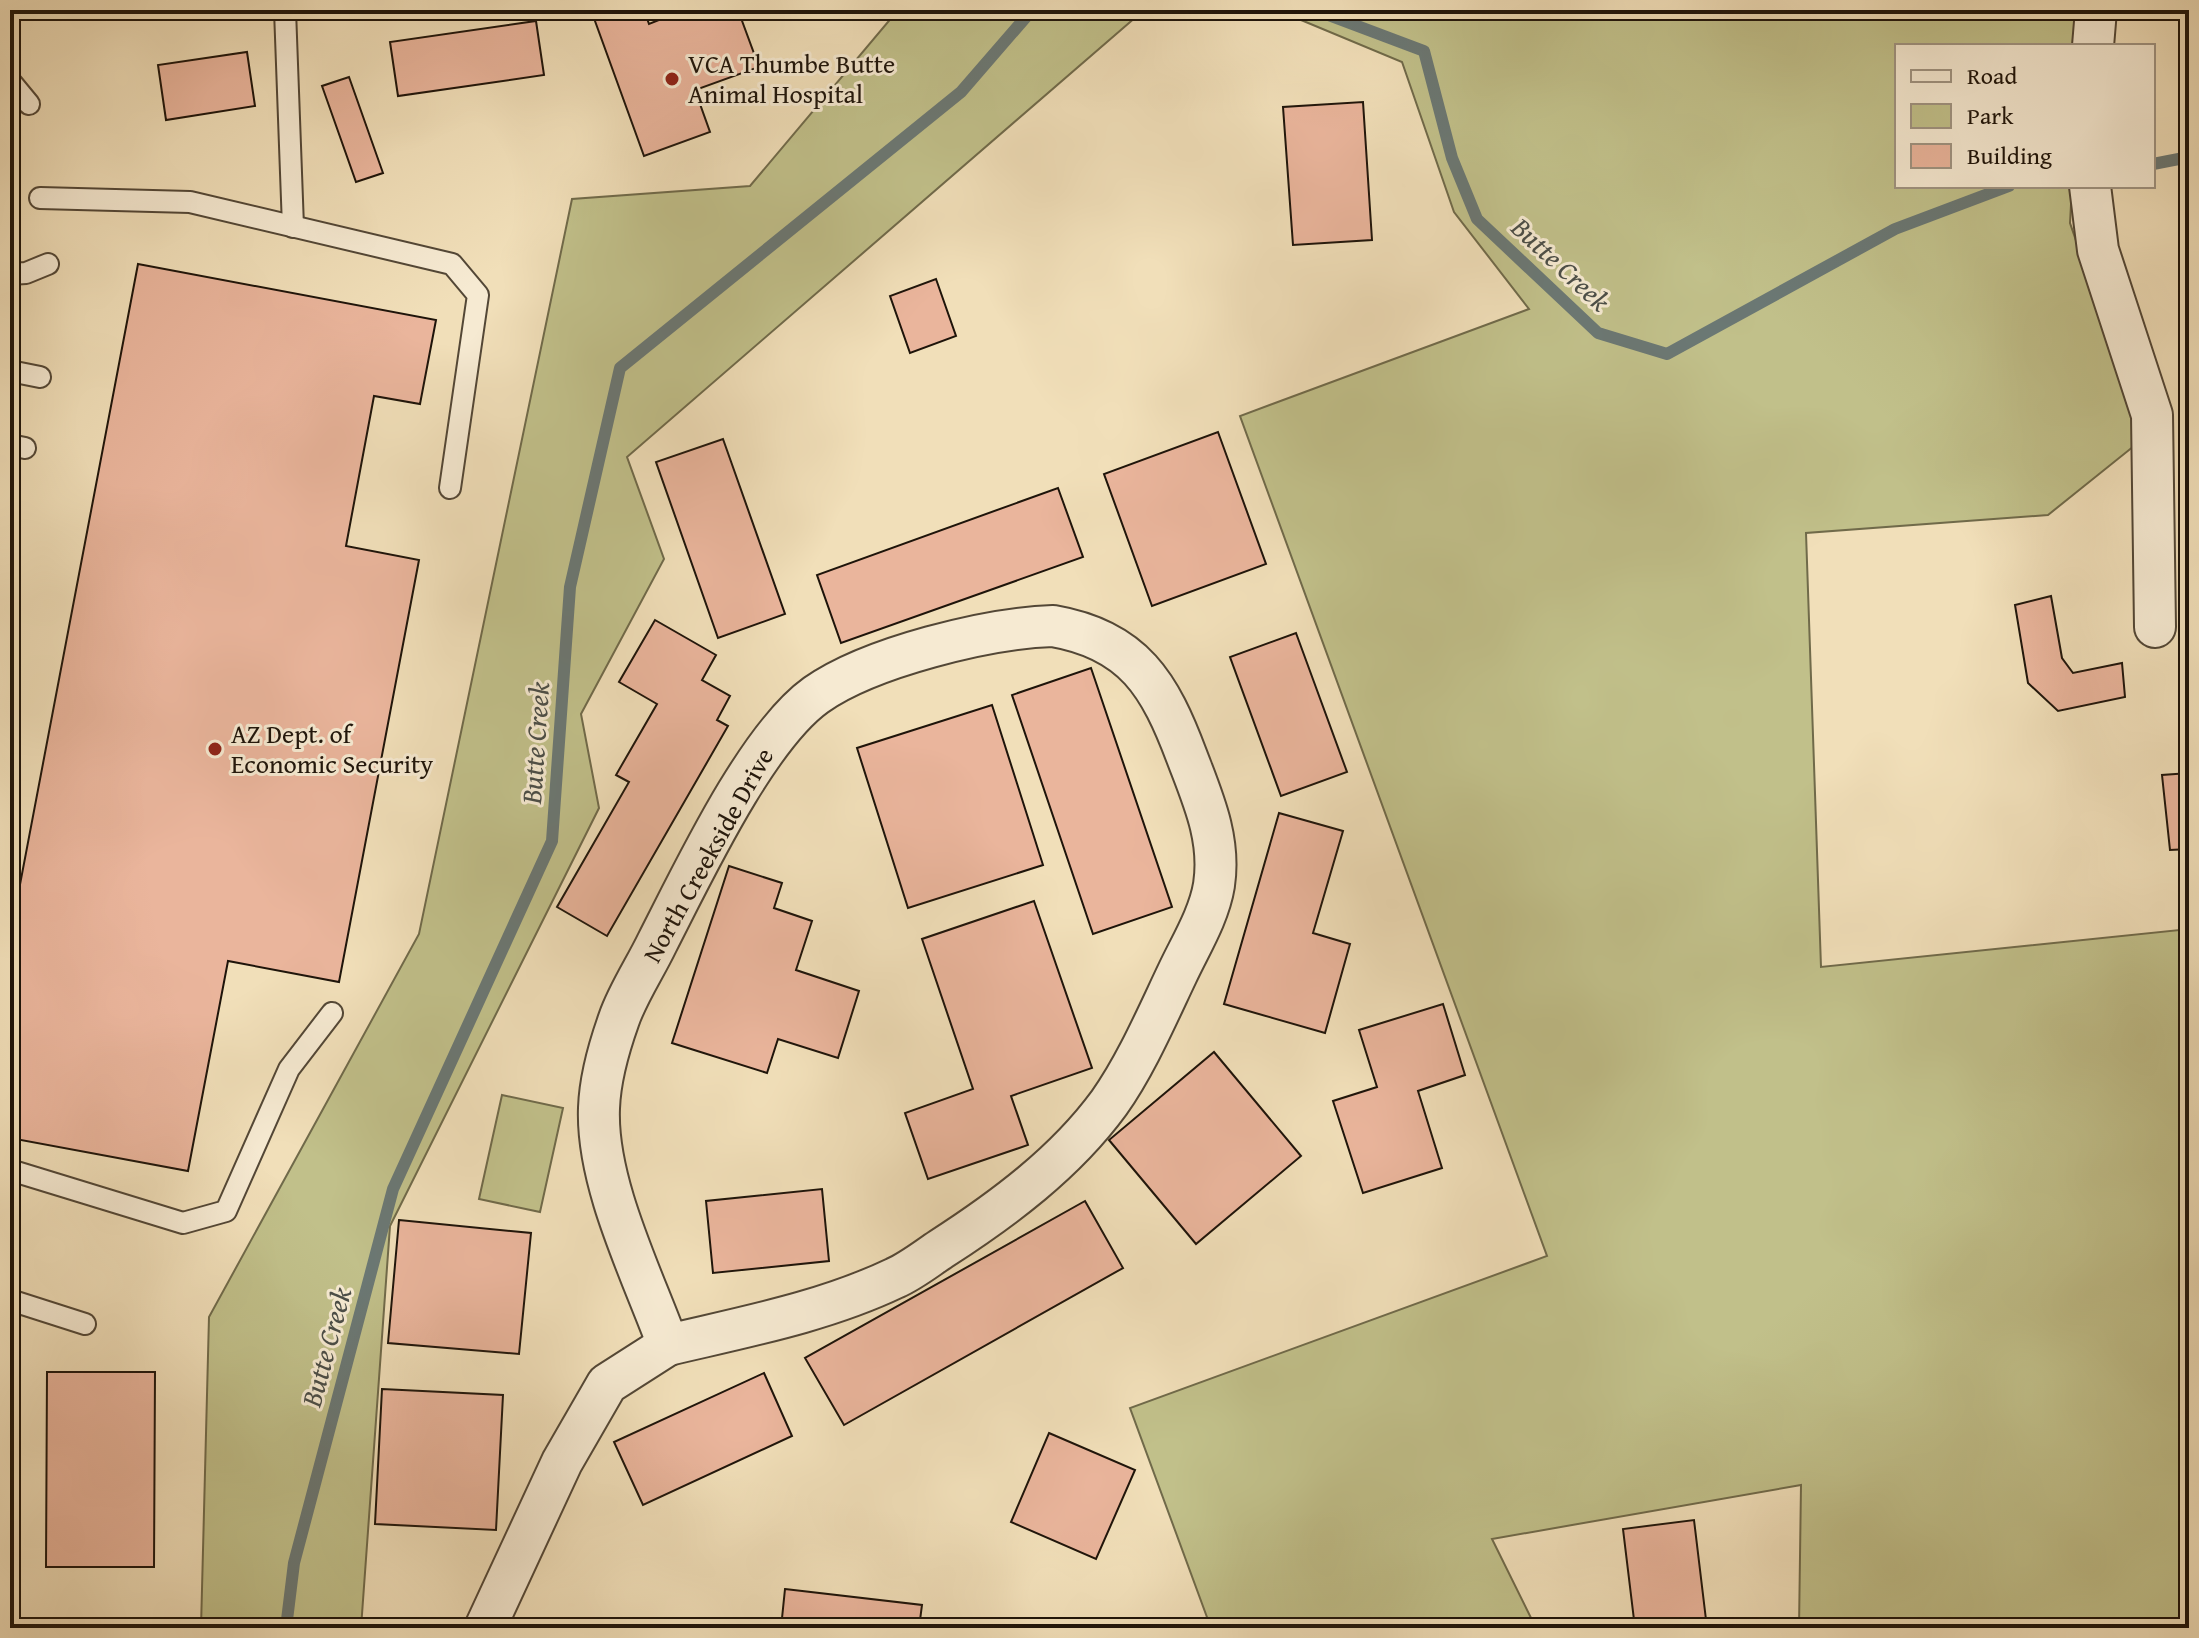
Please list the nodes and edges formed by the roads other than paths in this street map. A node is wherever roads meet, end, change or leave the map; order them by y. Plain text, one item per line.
1 (285, 10) edge
2 (2096, 10) edge
3 (2093, 44) edge
4 (10, 81) edge
5 (29, 104) dead end
6 (2090, 188) edge
7 (40, 198) dead end
8 (293, 227) junction
9 (48, 264) dead end
10 (10, 274) edge
11 (10, 371) edge
12 (40, 377) dead end
13 (450, 488) dead end
14 (2155, 627) dead end
15 (332, 1013) dead end
16 (10, 1170) edge
17 (10, 1300) edge
18 (85, 1324) dead end
19 (668, 1345) junction
20 (485, 1628) edge

1 - 8 lane
2 - 3 street
4 - 5 lane
6 - 14 street
7 - 8 lane
8 - 13 lane
9 - 10 lane
11 - 12 lane
15 - 16 lane
17 - 18 lane
19 - 19 street, North Creekside Drive
19 - 20 street, North Creekside Drive

